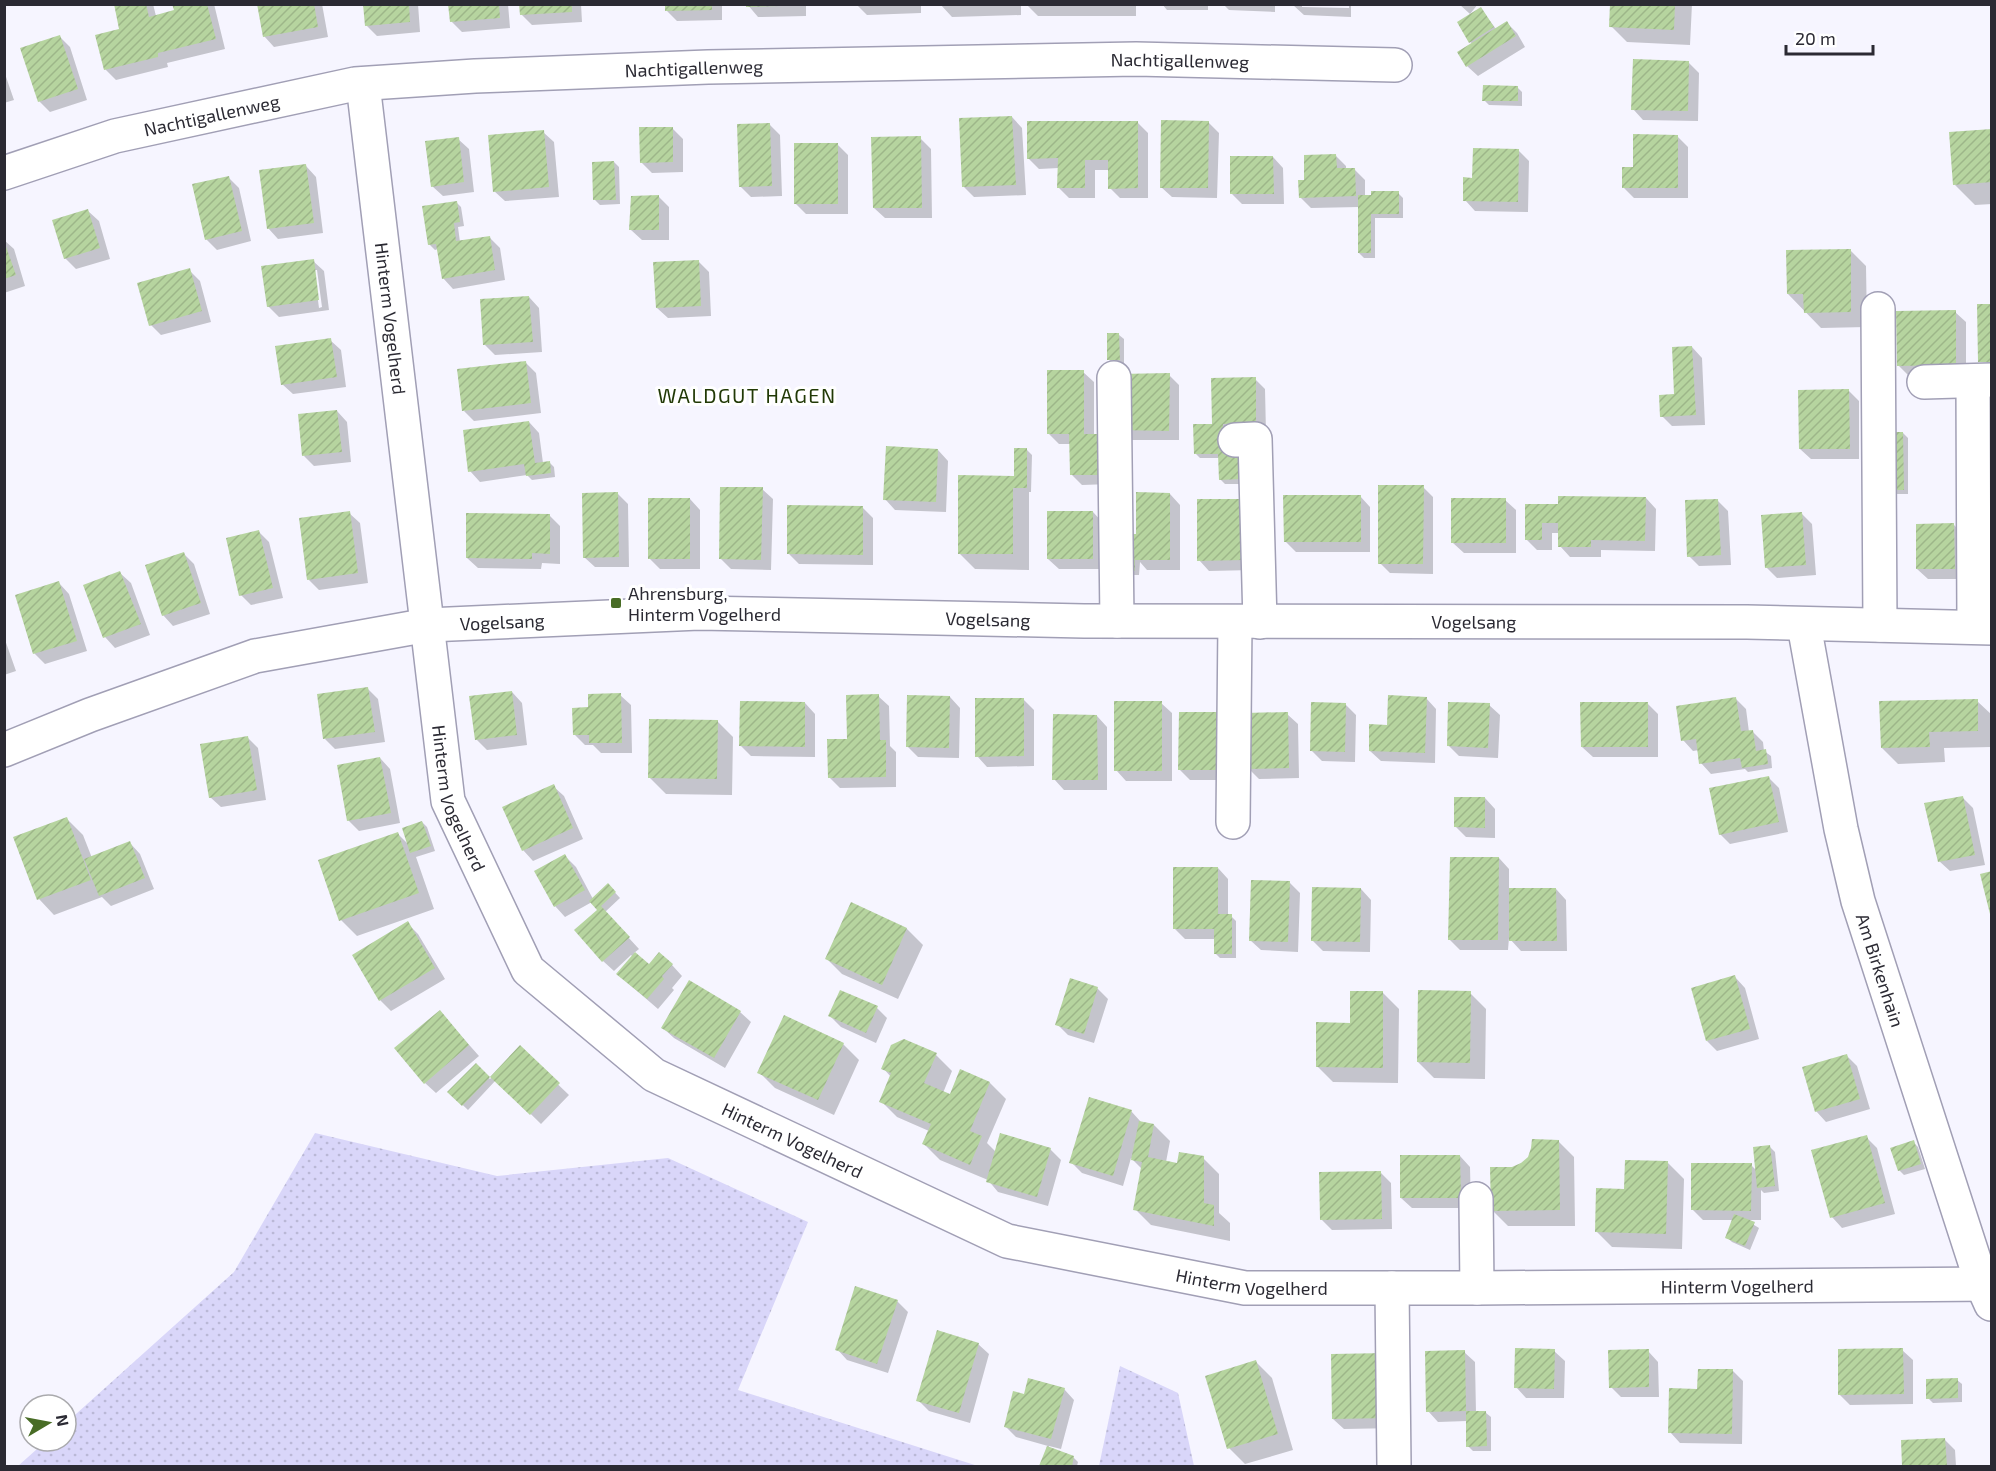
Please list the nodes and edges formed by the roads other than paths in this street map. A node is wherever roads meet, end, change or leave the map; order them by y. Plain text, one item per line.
1 (1395, 65) dead end
2 (363, 84) junction
3 (4, 172) edge
4 (1878, 309) dead end
5 (1114, 378) dead end
6 (1982, 381) edge
7 (1924, 382) dead end
8 (1235, 440) dead end
9 (1117, 621) junction
10 (1247, 622) junction
11 (428, 625) junction
12 (1804, 625) junction
13 (1880, 625) junction
14 (1983, 628) edge
15 (4, 750) edge
16 (1233, 822) dead end
17 (1476, 1199) dead end
18 (1392, 1288) junction
19 (1477, 1288) junction
20 (1988, 1291) edge
21 (1394, 1467) edge

1 - 2 street, Nachtigallenweg
2 - 3 street, Nachtigallenweg
2 - 11 street, Hinterm Vogelherd
4 - 13 street
5 - 9 street
6 - 7 street
6 - 14 street
8 - 10 street
9 - 10 street, Vogelsang
9 - 11 street, Vogelsang
10 - 12 street, Vogelsang
10 - 16 street
11 - 15 street, Vogelsang
11 - 18 street, Hinterm Vogelherd
12 - 13 street, Vogelsang
12 - 20 street, Am Birkenhain
13 - 14 street, Vogelsang
17 - 19 street
18 - 19 street, Hinterm Vogelherd
18 - 21 street
19 - 20 street, Hinterm Vogelherd

